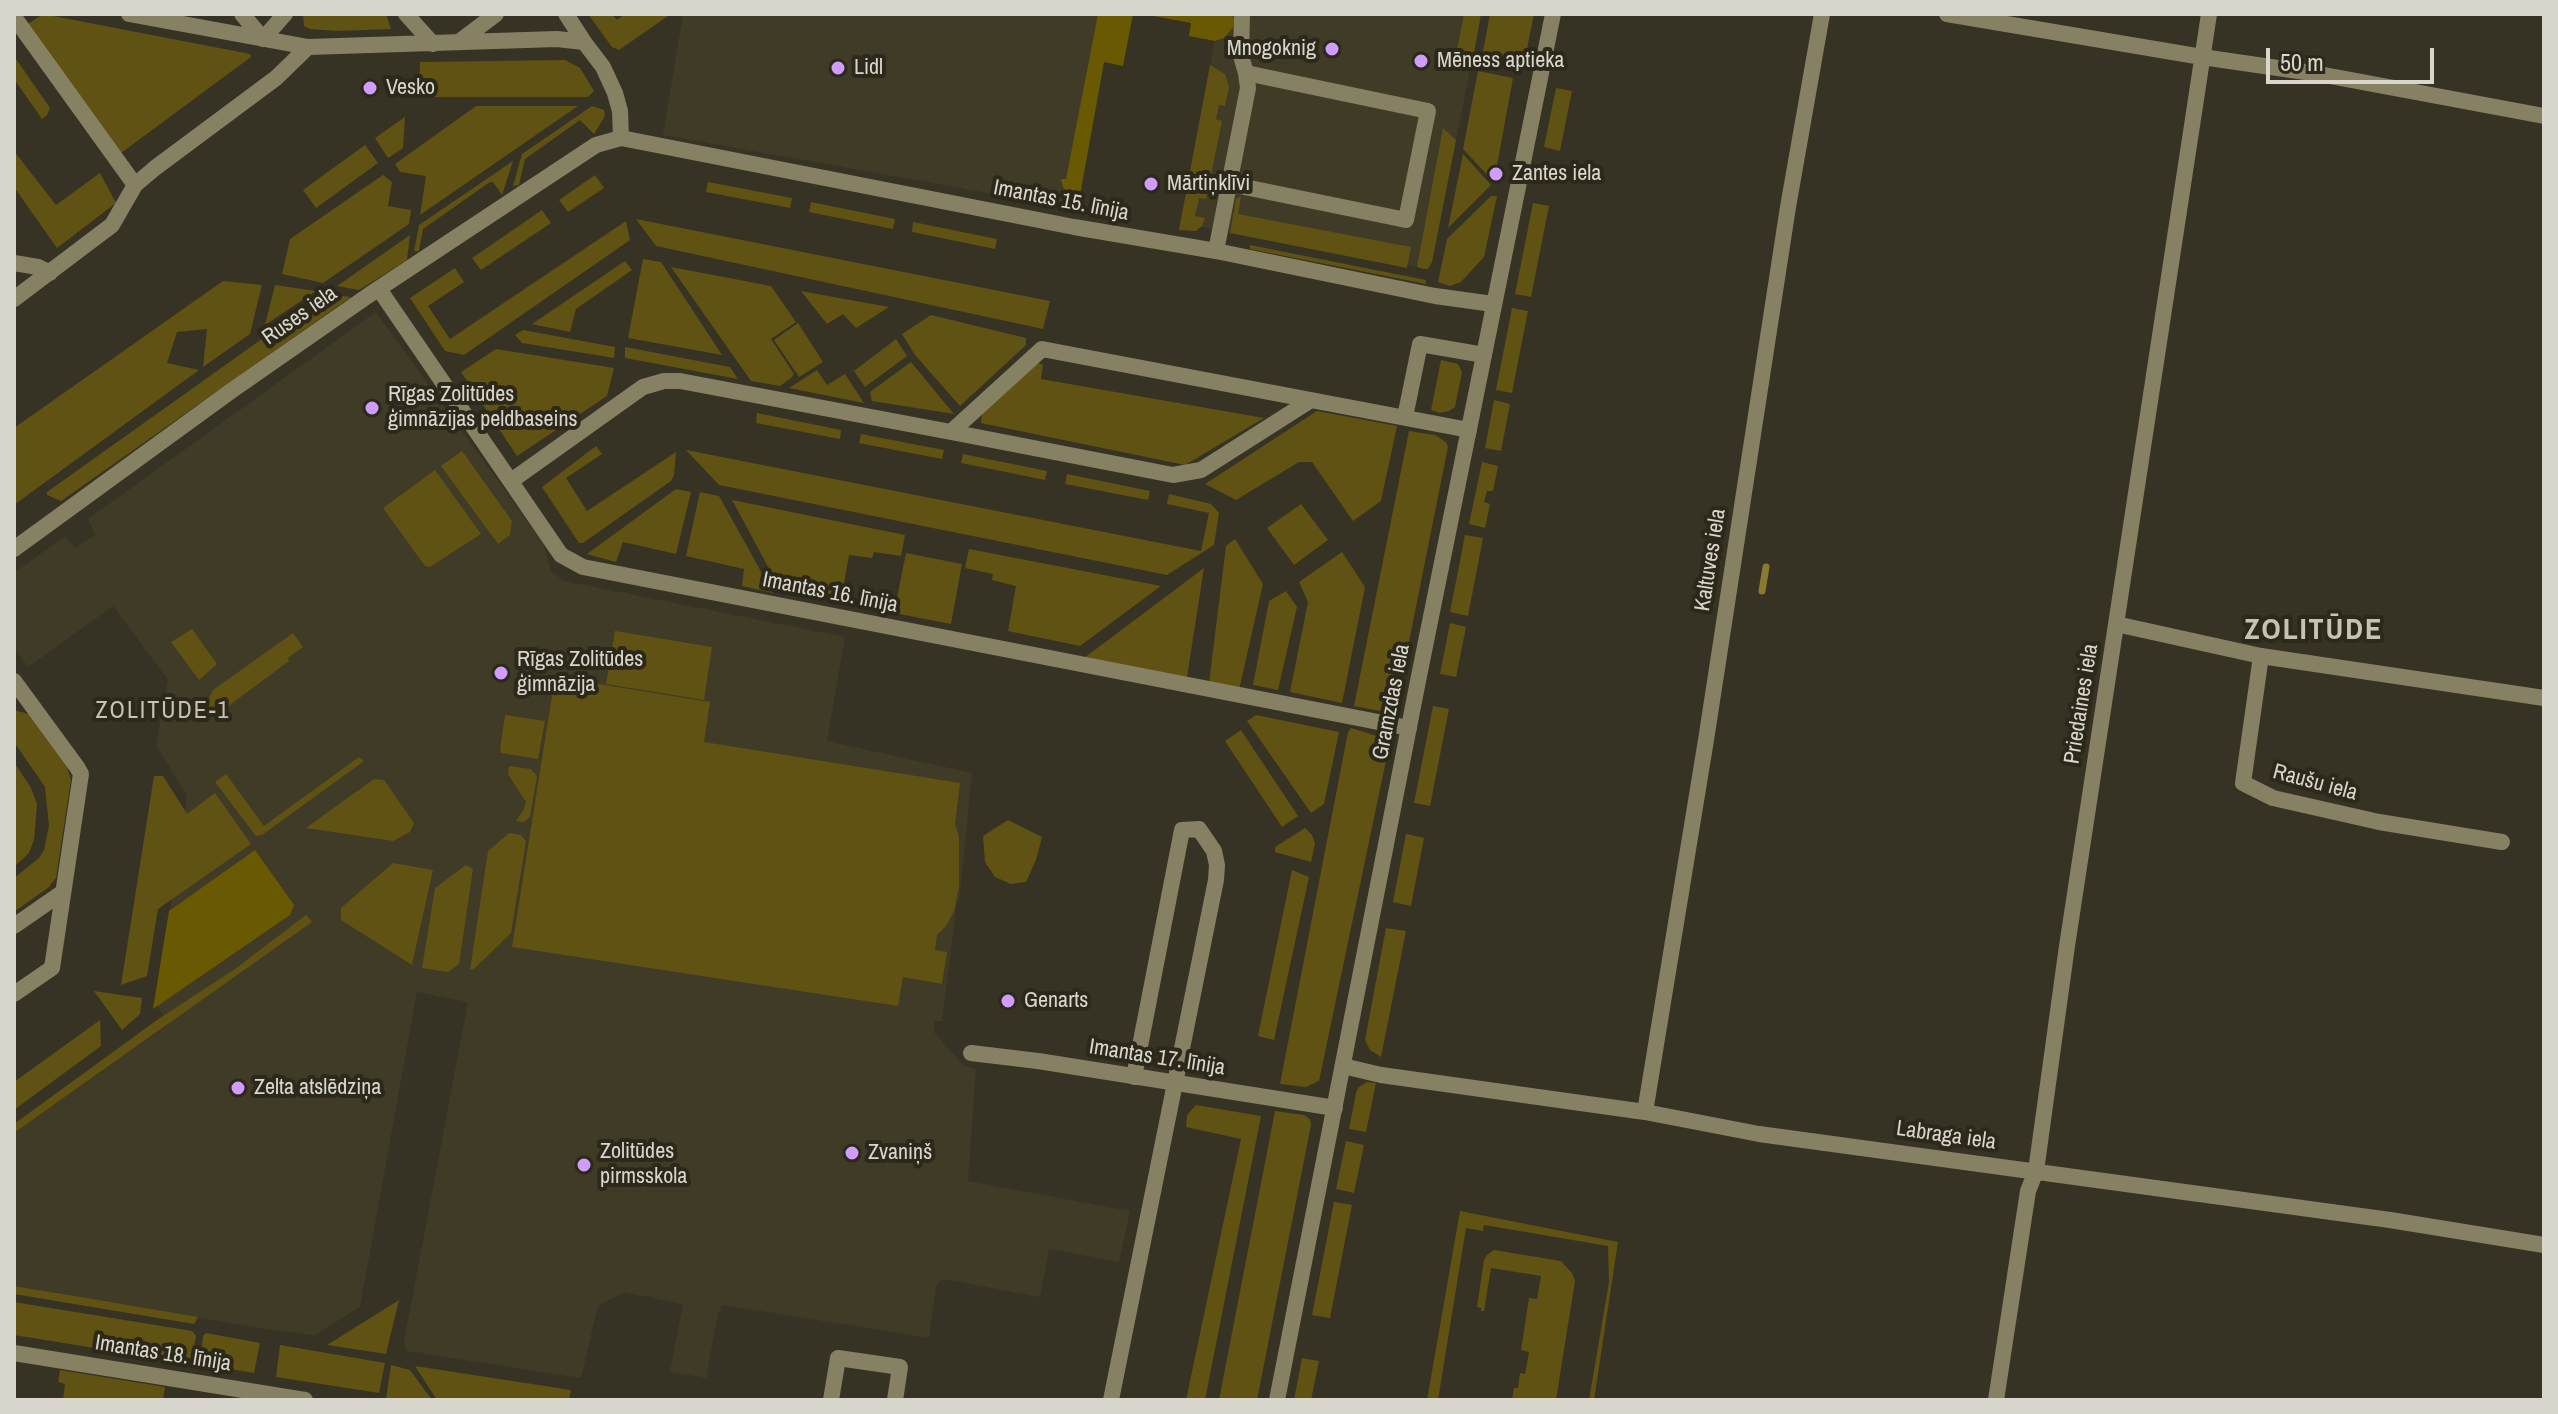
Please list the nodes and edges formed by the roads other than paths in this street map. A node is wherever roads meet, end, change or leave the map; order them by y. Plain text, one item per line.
1 (129, 14) edge
2 (242, 14) edge
3 (285, 14) edge
4 (406, 14) edge
5 (496, 14) edge
6 (566, 14) edge
7 (1242, 14) edge
8 (1553, 14) edge
9 (1822, 14) edge
10 (1947, 14) edge
11 (2209, 14) edge
12 (14, 17) edge
13 (263, 39) junction
14 (458, 42) junction
15 (584, 42) junction
16 (433, 44) junction
17 (308, 47) junction
18 (2202, 57) junction
19 (1246, 73) junction
20 (2544, 116) edge
21 (621, 138) junction
22 (1230, 184) junction
23 (135, 185) junction
24 (1216, 251) junction
25 (14, 263) edge
26 (50, 273) junction
27 (379, 289) junction
28 (14, 299) edge
29 (1493, 304) junction
30 (1484, 355) junction
31 (1311, 400) junction
32 (1405, 417) junction
33 (1469, 430) junction
34 (951, 432) junction
35 (511, 481) junction
36 (14, 549) edge
37 (2116, 624) junction
38 (2261, 656) junction
39 (14, 681) edge
40 (2544, 698) edge
41 (1409, 728) junction
42 (2502, 842) dead end
43 (63, 892) junction
44 (14, 926) edge
45 (14, 994) edge
46 (971, 1053) dead end
47 (1343, 1066) junction
48 (1134, 1077) junction
49 (1174, 1083) junction
50 (1335, 1108) junction
51 (1645, 1112) junction
52 (2036, 1171) junction
53 (2544, 1245) edge
54 (14, 1353) edge
55 (293, 1399) edge
56 (831, 1400) edge
57 (895, 1400) edge
58 (1111, 1400) edge
59 (1277, 1400) edge
60 (1996, 1400) edge

1 - 13 street
2 - 13 street
3 - 13 street
4 - 16 street
5 - 14 street
6 - 15 street
7 - 19 street
8 - 29 street, Gramzdas iela
9 - 51 street, Kaltuves iela
10 - 18 street
11 - 18 street, Priedaines iela
12 - 23 street
13 - 17 street
14 - 15 street
14 - 16 street
15 - 21 street
16 - 17 street
17 - 23 street
18 - 20 street
18 - 37 street, Priedaines iela
19 - 22 street
19 - 22 street
21 - 24 street, Imantas 15. līnija
21 - 27 street, Ruses iela
22 - 24 street
23 - 26 street
24 - 29 street, Imantas 15. līnija
25 - 26 street
26 - 28 street
27 - 35 street, Imantas 16. līnija
27 - 36 street, Ruses iela
29 - 30 street, Gramzdas iela
30 - 32 street
30 - 33 street, Gramzdas iela
31 - 32 street
31 - 34 street
31 - 34 street
32 - 33 street
33 - 41 street, Gramzdas iela
34 - 35 street
35 - 41 street, Imantas 16. līnija
37 - 38 street
37 - 52 street, Priedaines iela
38 - 40 street
38 - 42 street, Raušu iela
39 - 43 street
41 - 47 street, Gramzdas iela
43 - 44 street
43 - 45 street
46 - 48 street, Imantas 17. līnija
47 - 50 street, Gramzdas iela
47 - 51 street, Labraga iela
48 - 49 street, Imantas 17. līnija
48 - 49 street
49 - 50 street, Imantas 17. līnija
49 - 58 street
50 - 59 street, Gramzdas iela
51 - 52 street, Labraga iela
52 - 53 street, Labraga iela
52 - 60 street, Priedaines iela
54 - 55 street, Imantas 18. līnija
56 - 57 street

